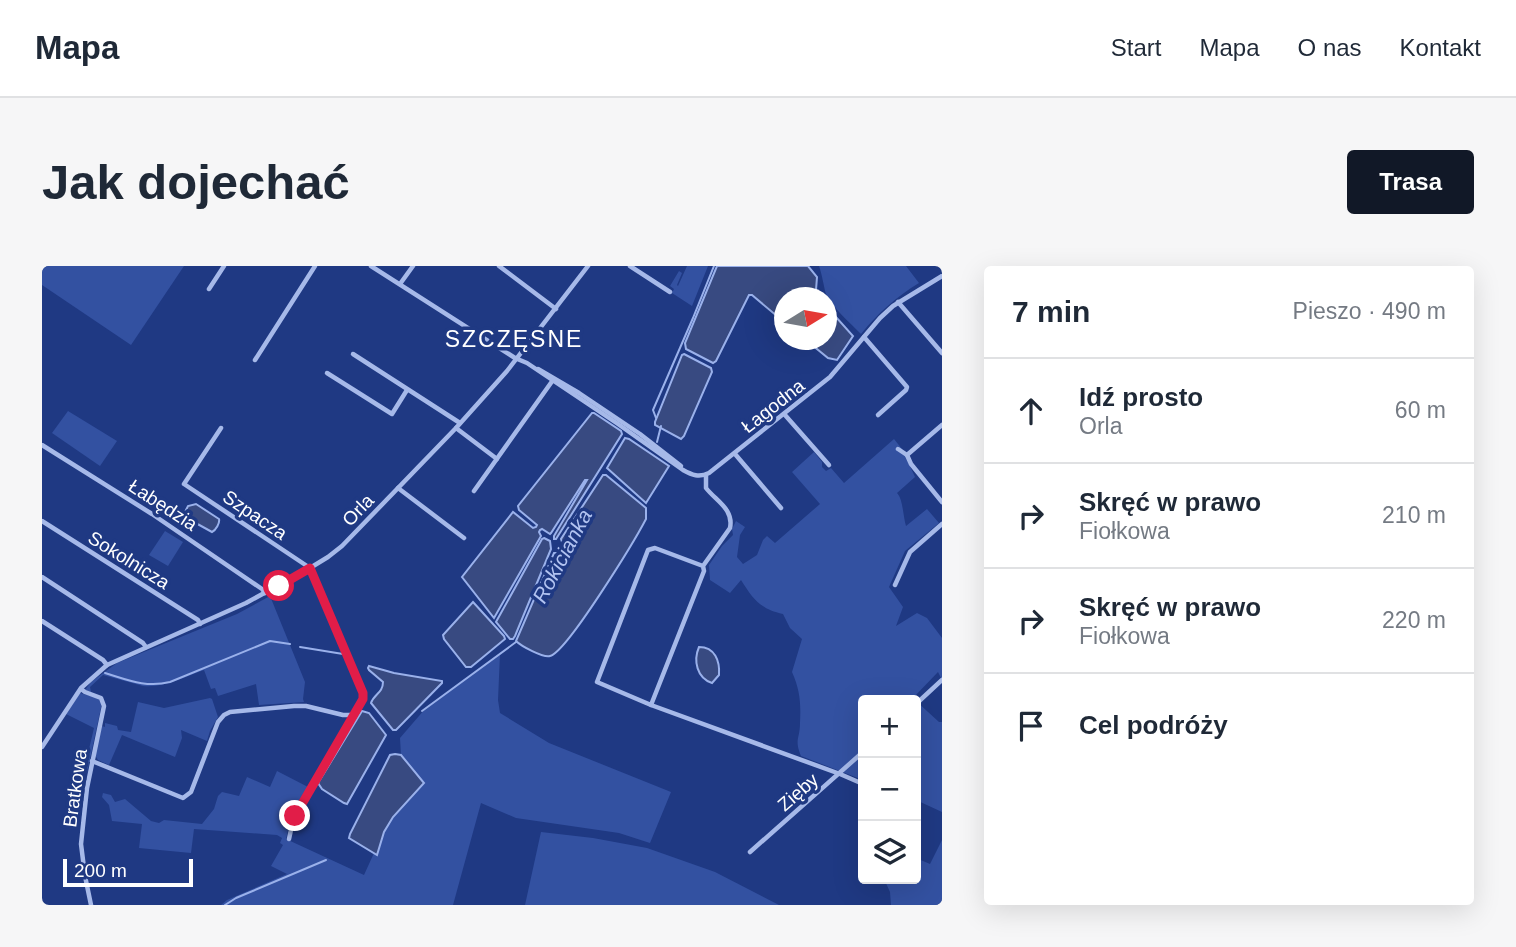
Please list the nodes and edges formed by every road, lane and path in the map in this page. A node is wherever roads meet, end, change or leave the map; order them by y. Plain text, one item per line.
1 (224, 266) edge
2 (316, 266) edge
3 (371, 266) edge
4 (413, 266) edge
5 (499, 266) edge
6 (589, 266) edge
7 (630, 266) edge
8 (942, 276) edge
9 (400, 284) junction
10 (209, 289) dead end
11 (670, 292) dead end
12 (898, 302) junction
13 (556, 309) junction
14 (864, 337) junction
15 (941, 351) edge
16 (354, 354) dead end
17 (517, 359) junction
18 (254, 360) dead end
19 (327, 373) dead end
20 (553, 380) junction
21 (407, 390) junction
22 (785, 415) junction
23 (878, 415) dead end
24 (460, 423) junction
25 (942, 425) edge
26 (221, 428) dead end
27 (456, 428) junction
28 (42, 445) edge
29 (898, 449) dead end
30 (735, 454) junction
31 (907, 455) junction
32 (497, 459) junction
33 (829, 465) dead end
34 (706, 475) junction
35 (398, 488) junction
36 (474, 491) dead end
37 (942, 502) edge
38 (780, 508) dead end
39 (42, 521) edge
40 (942, 524) edge
41 (464, 538) dead end
42 (703, 566) junction
43 (310, 568) junction
44 (42, 577) edge
45 (895, 585) dead end
46 (265, 593) junction
47 (42, 621) edge
48 (200, 624) junction
49 (146, 647) junction
50 (107, 665) junction
51 (942, 680) edge
52 (81, 689) junction
53 (921, 699) edge
54 (651, 705) junction
55 (353, 715) junction
56 (42, 747) edge
57 (858, 757) edge
58 (92, 761) junction
59 (840, 774) junction
60 (858, 783) edge
61 (289, 839) dead end
62 (750, 852) dead end
63 (91, 905) edge

1 - 10 street
2 - 18 street
3 - 9 street
4 - 9 street
5 - 13 street
6 - 13 street, Orla
7 - 11 street
8 - 12 street, Łagodna
9 - 17 street
12 - 14 street, Łagodna
12 - 15 street
13 - 17 street, Orla
14 - 22 street, Łagodna
14 - 23 street
16 - 21 street
17 - 20 street
17 - 24 street, Orla
19 - 21 street
20 - 32 street
20 - 34 street
21 - 24 street
22 - 30 street, Łagodna
22 - 33 street
24 - 27 street, Orla
25 - 31 street
26 - 43 street, Szpacza
27 - 32 street
27 - 35 street, Orla
28 - 46 street, Łabędzia
29 - 31 street
30 - 34 street, Łagodna
30 - 38 street
31 - 37 street
32 - 36 street
34 - 42 street
35 - 41 street
35 - 43 street, Orla
39 - 48 street, Sokolnicza
40 - 45 street
42 - 54 street
42 - 54 street
43 - 46 street, Orla
43 - 55 street
44 - 49 street
46 - 48 street, Orla
47 - 50 street
48 - 49 street, Orla
49 - 50 street, Orla
50 - 52 street, Orla
51 - 53 street
52 - 56 street, Orla
52 - 58 street, Bratkowa
54 - 59 street
55 - 58 street
55 - 61 street
57 - 59 street, Zięby
58 - 63 street, Bratkowa
59 - 60 street
59 - 62 street, Zięby

